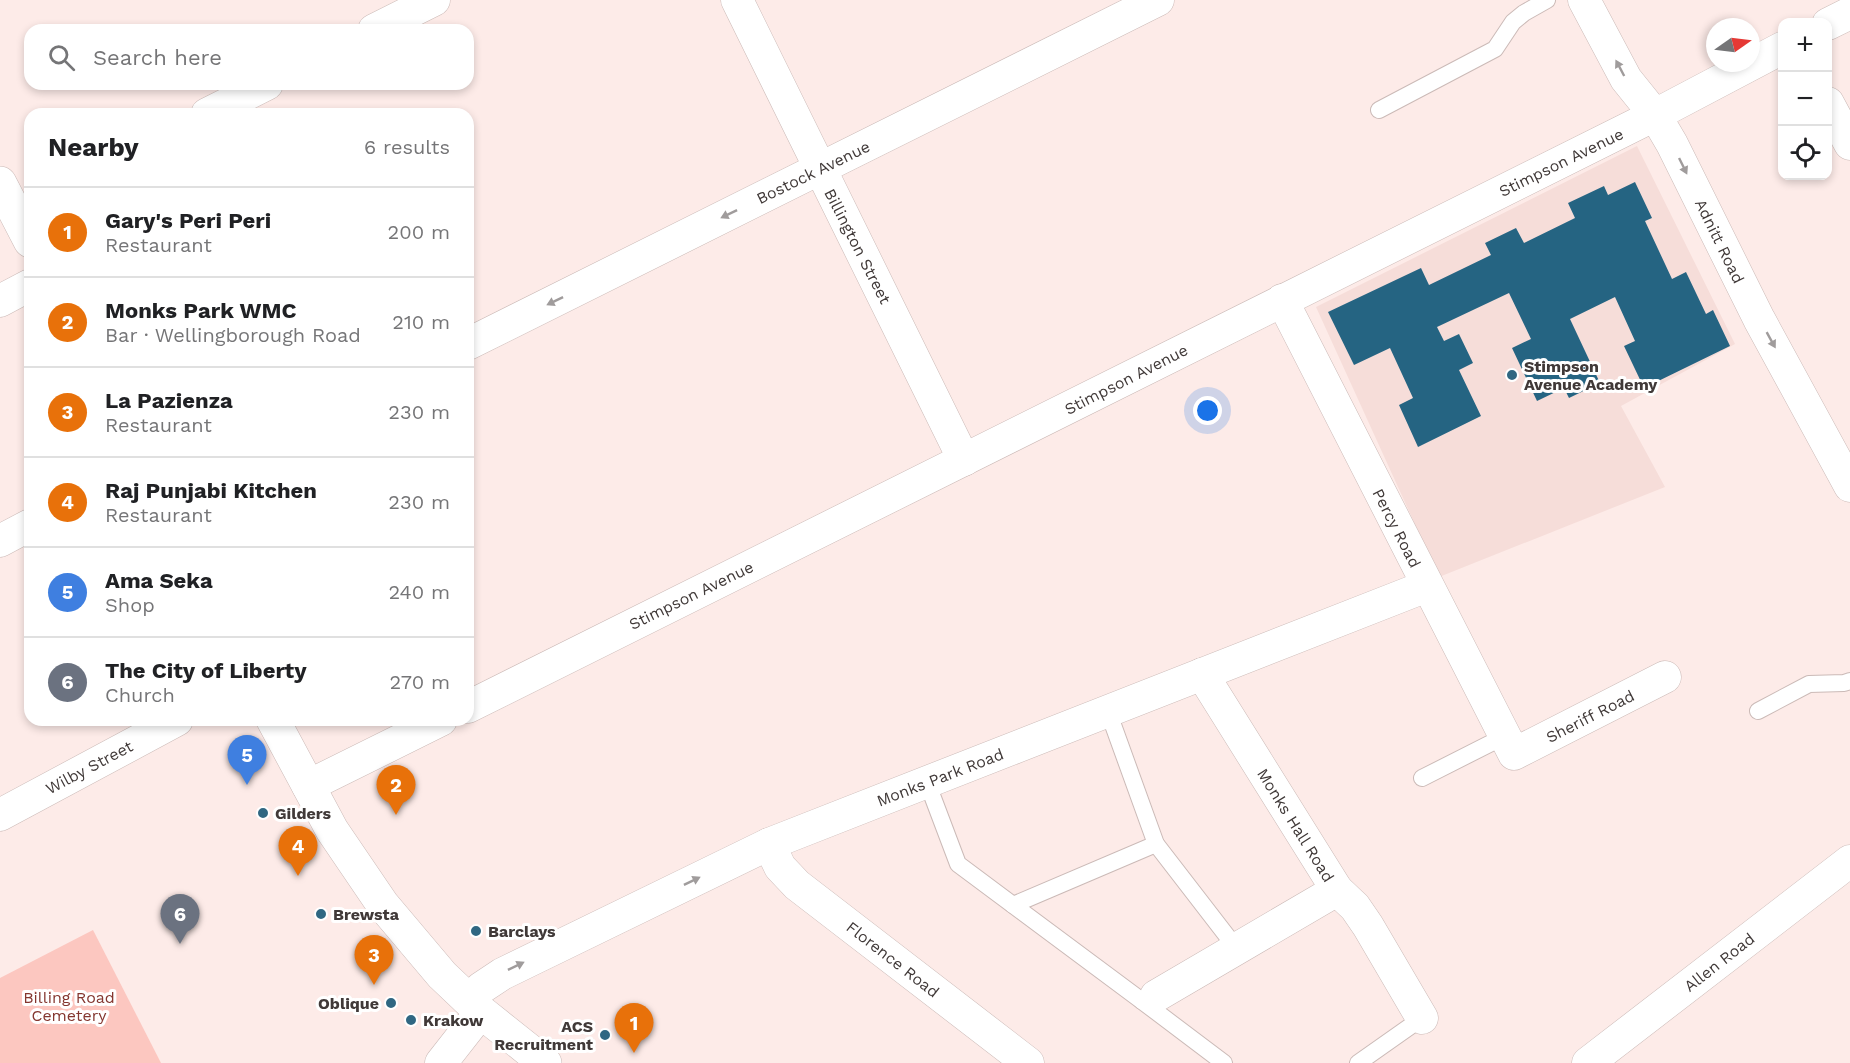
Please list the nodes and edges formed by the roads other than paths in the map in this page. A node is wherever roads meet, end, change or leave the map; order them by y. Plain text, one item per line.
1 (434, 0) edge
2 (737, 0) edge
3 (1158, 0) edge
4 (1547, 0) edge
5 (1584, 0) edge
6 (1850, 13) edge
7 (1832, 22) edge
8 (386, 24) edge
9 (1778, 50) edge
10 (255, 90) edge
11 (219, 108) edge
12 (1379, 110) dead end
13 (1832, 112) edge
14 (1654, 115) junction
15 (1850, 144) edge
16 (819, 170) junction
17 (15, 199) edge
18 (24, 224) edge
19 (24, 288) edge
20 (1282, 300) junction
21 (0, 301) edge
22 (474, 341) edge
23 (964, 459) junction
24 (1850, 486) edge
25 (24, 528) edge
26 (0, 541) edge
27 (1427, 586) junction
28 (1202, 674) junction
29 (1665, 677) dead end
30 (1850, 681) edge
31 (474, 704) edge
32 (1108, 711) junction
33 (1758, 711) dead end
34 (166, 726) edge
35 (276, 726) edge
36 (429, 726) edge
37 (1510, 745) junction
38 (1422, 778) dead end
39 (927, 782) junction
40 (308, 786) junction
41 (0, 815) edge
42 (769, 844) junction
43 (1156, 844) junction
44 (1850, 861) edge
45 (1337, 890) junction
46 (1013, 905) junction
47 (1237, 949) junction
48 (1149, 999) junction
49 (475, 1006) junction
50 (1422, 1018) joint
51 (441, 1063) edge
52 (545, 1063) edge
53 (1028, 1063) edge
54 (1224, 1063) edge
55 (1358, 1063) edge
56 (1588, 1063) edge

1 - 8 street
2 - 16 street, Billington Street
3 - 16 street, Bostock Avenue
4 - 12 lane
14 -> 5 street, Adnitt Road
6 - 7 street
9 - 14 street, Stimpson Avenue
10 - 11 street
13 - 15 street
14 - 20 street, Stimpson Avenue
14 -> 24 street, Adnitt Road
16 -> 22 street, Bostock Avenue
16 - 23 street, Billington Street
17 - 18 main road
19 - 21 street
20 - 23 street, Stimpson Avenue
20 - 27 street, Percy Road
23 - 31 street, Stimpson Avenue
25 - 26 street
27 - 28 street, Monks Park Road
27 - 37 street, Percy Road
28 - 32 street, Monks Park Road
28 - 45 street, Monks Hall Road
29 - 37 street, Sheriff Road
30 - 33 lane
32 - 39 street, Monks Park Road
32 - 43 lane
34 - 41 street, Wilby Street
35 - 40 main road
36 - 40 street
37 - 38 lane
39 - 42 street, Monks Park Road
39 - 46 lane
40 - 49 main road
49 -> 42 street, Monks Park Road
42 - 53 street, Florence Road
43 - 46 lane
43 - 47 lane
44 - 56 street, Allen Road
45 - 47 street, Monks Hall Road
45 - 50 street
46 - 48 lane
47 - 48 street, Monks Hall Road
48 - 54 lane
49 - 51 street, Monks Park Road
49 - 52 main road
50 - 55 lane

